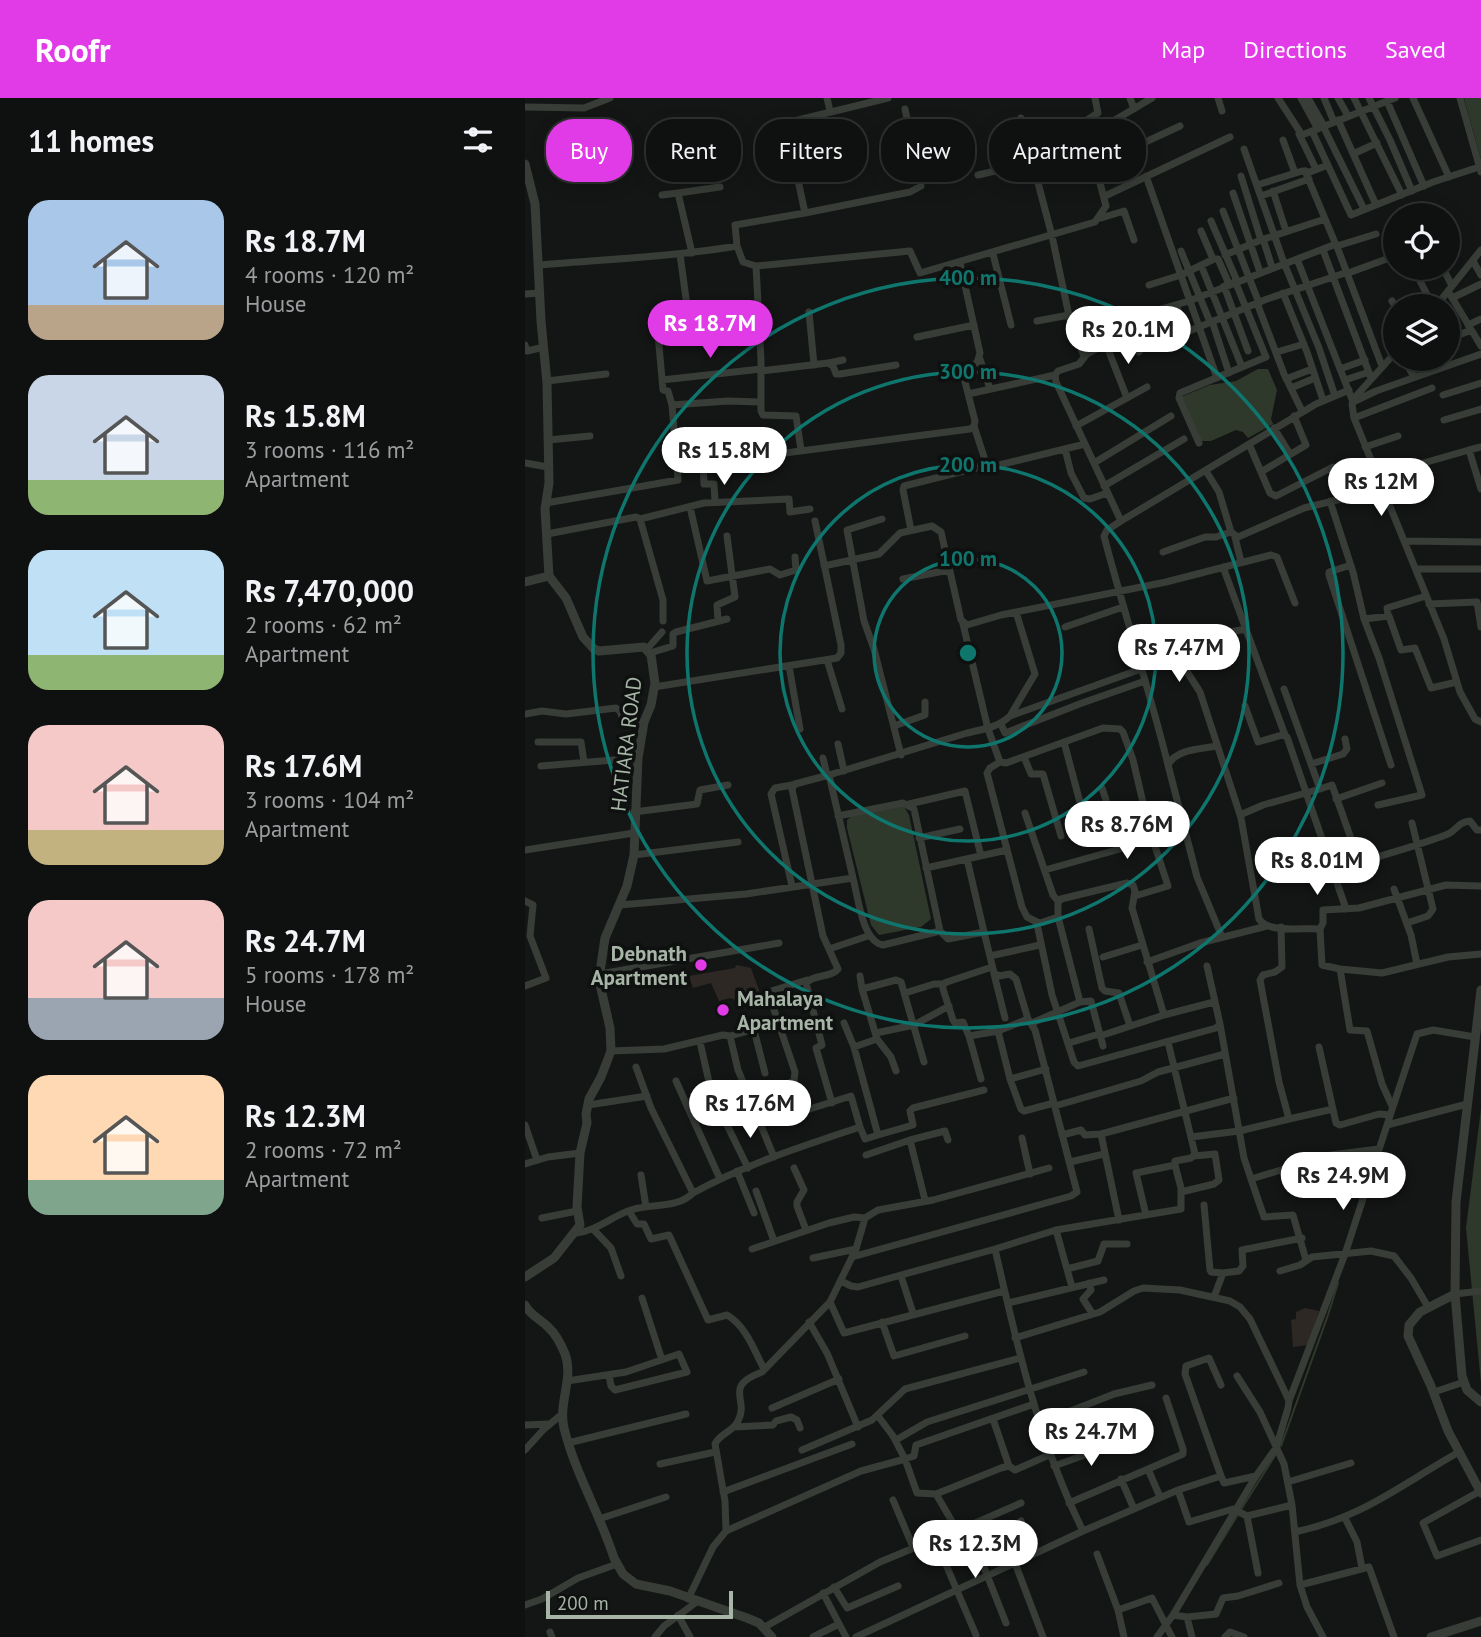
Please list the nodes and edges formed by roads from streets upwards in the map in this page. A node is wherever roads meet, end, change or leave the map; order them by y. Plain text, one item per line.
1 (610, 98) edge
2 (827, 98) edge
3 (888, 98) edge
4 (1095, 98) edge
5 (1130, 98) edge
6 (1152, 98) edge
7 (1218, 98) edge
8 (1277, 98) edge
9 (1301, 98) edge
10 (1308, 98) edge
11 (1324, 98) edge
12 (1338, 98) edge
13 (1354, 98) edge
14 (1369, 98) edge
15 (1413, 98) edge
16 (1460, 98) edge
17 (1388, 100) edge
18 (1374, 106) junction
19 (525, 107) edge
20 (1133, 108) junction
21 (905, 109) dead end
22 (830, 111) junction
23 (1222, 111) dead end
24 (1361, 111) junction
25 (1348, 116) junction
26 (907, 119) edge
27 (1088, 119) edge
28 (1115, 119) edge
29 (1336, 121) junction
30 (1180, 127) dead end
31 (1319, 128) junction
32 (1299, 134) junction
33 (1230, 137) dead end
34 (1283, 140) dead end
35 (1146, 142) edge
36 (1377, 143) junction
37 (1244, 149) dead end
38 (1353, 154) junction
39 (525, 164) edge
40 (1345, 168) junction
41 (1316, 169) junction
42 (1329, 169) junction
43 (1480, 170) edge
44 (989, 172) edge
45 (1295, 173) junction
46 (978, 175) dead end
47 (1307, 175) junction
48 (1146, 176) joint
49 (1241, 176) dead end
50 (1449, 177) junction
51 (527, 179) edge
52 (922, 182) edge
53 (1038, 182) edge
54 (1101, 182) edge
55 (1134, 182) edge
56 (1257, 186) junction
57 (1424, 186) junction
58 (720, 187) dead end
59 (1273, 191) junction
60 (1412, 191) junction
61 (1233, 193) dead end
62 (678, 194) junction
63 (662, 195) dead end
64 (1402, 195) junction
65 (1105, 196) junction
66 (1261, 196) junction
67 (1376, 205) junction
68 (1364, 209) junction
69 (1223, 211) dead end
70 (805, 213) junction
71 (1098, 219) junction
72 (1325, 219) junction
73 (1211, 221) dead end
74 (1201, 231) dead end
75 (1286, 231) junction
76 (1376, 234) dead end
77 (1275, 235) junction
78 (1052, 236) junction
79 (1134, 240) dead end
80 (1262, 240) junction
81 (1233, 242) junction
82 (1250, 244) junction
83 (1337, 245) junction
84 (737, 246) junction
85 (1221, 246) junction
86 (1237, 250) junction
87 (1323, 250) junction
88 (1481, 250) edge
89 (1181, 251) dead end
90 (1210, 251) junction
91 (692, 253) junction
92 (680, 254) junction
93 (993, 254) junction
94 (1225, 256) junction
95 (1214, 259) junction
96 (1297, 259) junction
97 (1383, 260) edge
98 (1472, 261) junction
99 (960, 263) junction
100 (1284, 263) junction
101 (540, 265) junction
102 (1201, 265) junction
103 (756, 266) junction
104 (1272, 267) junction
105 (1189, 270) junction
106 (1260, 272) junction
107 (1348, 272) junction
108 (1181, 275) junction
109 (1481, 275) edge
110 (1248, 276) junction
111 (1332, 276) junction
112 (1447, 280) edge
113 (1231, 283) junction
114 (1481, 284) edge
115 (1149, 285) dead end
116 (1307, 285) junction
117 (1296, 289) junction
118 (1211, 291) junction
119 (1451, 292) junction
120 (540, 293) junction
121 (1283, 293) junction
122 (525, 294) edge
123 (1449, 294) edge
124 (1200, 295) junction
125 (1189, 301) junction
126 (1258, 303) junction
127 (1176, 305) junction
128 (1246, 308) junction
129 (809, 312) dead end
130 (1234, 312) junction
131 (1069, 315) junction
132 (1223, 317) junction
133 (1481, 319) edge
134 (1037, 321) dead end
135 (1211, 321) junction
136 (974, 325) junction
137 (1011, 325) dead end
138 (1325, 326) junction
139 (1198, 328) junction
140 (1470, 328) junction
141 (1313, 331) junction
142 (1131, 332) junction
143 (1460, 333) edge
144 (1300, 335) junction
145 (917, 337) dead end
146 (1480, 343) edge
147 (1105, 344) junction
148 (1304, 344) junction
149 (544, 347) junction
150 (1248, 351) dead end
151 (527, 352) edge
152 (1139, 352) dead end
153 (1277, 352) junction
154 (1481, 354) edge
155 (1084, 356) junction
156 (980, 359) junction
157 (843, 360) dead end
158 (1365, 360) junction
159 (828, 363) junction
160 (814, 365) junction
161 (896, 365) dead end
162 (1383, 366) joint
163 (1242, 367) junction
164 (1312, 369) junction
165 (1340, 369) junction
166 (761, 370) junction
167 (1411, 371) edge
168 (1229, 373) junction
169 (606, 374) dead end
170 (1055, 375) junction
171 (1370, 375) junction
172 (1414, 377) junction
173 (1216, 378) junction
174 (1315, 378) junction
175 (1286, 379) junction
176 (662, 380) junction
177 (1345, 380) junction
178 (547, 381) junction
179 (1481, 383) edge
180 (1147, 387) dead end
181 (1291, 388) junction
182 (1432, 388) dead end
183 (990, 389) junction
184 (1349, 390) junction
185 (968, 394) junction
186 (1443, 395) dead end
187 (1335, 396) junction
188 (1127, 398) junction
189 (1323, 400) junction
190 (760, 402) junction
191 (1353, 402) junction
192 (672, 405) junction
193 (1481, 409) edge
194 (1302, 411) junction
195 (1171, 416) dead end
196 (1294, 416) junction
197 (1354, 418) junction
198 (1444, 420) dead end
199 (974, 426) junction
200 (1076, 426) junction
201 (1274, 428) junction
202 (590, 436) dead end
203 (1398, 436) dead end
204 (1184, 439) dead end
205 (548, 440) junction
206 (1199, 443) dead end
207 (1084, 444) junction
208 (1249, 444) junction
209 (1481, 446) edge
210 (1365, 447) junction
211 (1065, 449) junction
212 (801, 450) junction
213 (1469, 450) junction
214 (1290, 454) junction
215 (1373, 461) junction
216 (703, 462) junction
217 (525, 463) edge
218 (1094, 463) junction
219 (677, 464) junction
220 (988, 465) junction
221 (548, 467) junction
222 (1206, 471) junction
223 (1261, 472) junction
224 (1378, 476) junction
225 (1382, 485) junction
226 (1481, 489) edge
227 (1106, 490) junction
228 (715, 502) junction
229 (1330, 502) junction
230 (546, 503) junction
231 (690, 507) junction
232 (810, 509) dead end
233 (640, 519) junction
234 (882, 519) dead end
235 (1121, 521) junction
236 (815, 522) dead end
237 (911, 530) junction
238 (547, 534) junction
239 (1233, 535) junction
240 (727, 536) dead end
241 (1405, 541) junction
242 (1481, 542) edge
243 (1163, 552) dead end
244 (795, 557) dead end
245 (852, 560) junction
246 (1241, 562) junction
247 (1351, 565) junction
248 (824, 566) junction
249 (1223, 567) junction
250 (1416, 569) junction
251 (1481, 569) edge
252 (949, 570) junction
253 (549, 576) junction
254 (733, 576) junction
255 (903, 579) dead end
256 (525, 582) edge
257 (1119, 592) junction
258 (1427, 600) junction
259 (1295, 603) dead end
260 (1123, 607) junction
261 (1016, 612) junction
262 (1388, 615) junction
263 (727, 619) dead end
264 (1364, 619) junction
265 (663, 621) dead end
266 (718, 621) junction
267 (963, 624) junction
268 (1065, 627) dead end
269 (1481, 627) edge
270 (1183, 628) dead end
271 (1247, 629) junction
272 (662, 632) dead end
273 (1133, 641) junction
274 (649, 651) junction
275 (1177, 656) junction
276 (827, 660) junction
277 (789, 666) junction
278 (1140, 667) junction
279 (1145, 681) junction
280 (1457, 682) junction
281 (654, 687) junction
282 (1284, 689) dead end
283 (925, 702) dead end
284 (1245, 706) dead end
285 (842, 709) dead end
286 (525, 714) edge
287 (1010, 716) junction
288 (644, 722) junction
289 (1481, 722) edge
290 (1001, 724) junction
291 (894, 726) junction
292 (800, 729) dead end
293 (988, 729) junction
294 (1285, 735) junction
295 (1345, 739) dead end
296 (538, 742) dead end
297 (1064, 742) junction
298 (838, 744) dead end
299 (1217, 746) junction
300 (901, 755) junction
301 (1024, 757) junction
302 (638, 758) junction
303 (823, 758) dead end
304 (584, 762) junction
305 (1000, 762) junction
306 (1311, 764) junction
307 (1168, 765) junction
308 (1391, 765) dead end
309 (541, 766) dead end
310 (844, 771) junction
311 (828, 775) junction
312 (1382, 783) dead end
313 (728, 785) dead end
314 (792, 785) junction
315 (1102, 788) dead end
316 (1320, 789) junction
317 (1307, 794) junction
318 (1336, 799) junction
319 (909, 804) junction
320 (1378, 805) dead end
321 (634, 812) junction
322 (1025, 813) dead end
323 (1240, 815) junction
324 (838, 816) junction
325 (1412, 823) dead end
326 (960, 829) dead end
327 (1087, 829) dead end
328 (1481, 830) edge
329 (634, 833) junction
330 (1061, 836) dead end
331 (919, 838) junction
332 (738, 842) dead end
333 (1418, 846) junction
334 (525, 850) edge
335 (1007, 850) junction
336 (634, 855) junction
337 (981, 856) junction
338 (967, 859) junction
339 (1359, 862) junction
340 (926, 868) junction
341 (1045, 870) junction
342 (1334, 872) junction
343 (853, 878) junction
344 (1365, 878) dead end
345 (813, 884) junction
346 (792, 886) junction
347 (1481, 886) edge
348 (1394, 890) dead end
349 (1429, 890) junction
350 (1135, 896) junction
351 (1397, 898) junction
352 (525, 901) edge
353 (1058, 901) junction
354 (620, 905) junction
355 (1346, 909) junction
356 (1058, 917) junction
357 (1037, 922) junction
358 (1407, 923) junction
359 (1268, 926) junction
360 (1281, 927) junction
361 (1089, 929) dead end
362 (1320, 929) junction
363 (940, 931) junction
364 (985, 932) junction
365 (528, 935) edge
366 (869, 936) junction
367 (1222, 937) junction
368 (779, 943) dead end
369 (1040, 945) junction
370 (1142, 945) junction
371 (829, 948) junction
372 (1481, 954) edge
373 (990, 956) junction
374 (1103, 957) dead end
375 (1147, 961) junction
376 (1417, 964) junction
377 (1207, 966) dead end
378 (993, 970) junction
379 (1340, 970) junction
380 (600, 974) junction
381 (860, 976) dead end
382 (807, 980) junction
383 (943, 985) junction
384 (525, 986) edge
385 (862, 989) junction
386 (1481, 990) edge
387 (905, 993) junction
388 (1080, 1002) junction
389 (1214, 1002) junction
390 (949, 1006) junction
391 (1058, 1012) junction
392 (1164, 1016) junction
393 (1005, 1018) dead end
394 (1030, 1021) junction
395 (777, 1023) junction
396 (844, 1023) dead end
397 (1220, 1024) junction
398 (914, 1025) junction
399 (1130, 1026) junction
400 (754, 1030) junction
401 (998, 1031) junction
402 (1100, 1035) junction
403 (877, 1036) junction
404 (969, 1036) junction
405 (730, 1037) junction
406 (1475, 1037) junction
407 (700, 1042) junction
408 (1168, 1042) junction
409 (1069, 1043) junction
410 (1103, 1046) dead end
411 (854, 1047) junction
412 (1319, 1047) dead end
413 (611, 1051) junction
414 (1225, 1054) junction
415 (923, 1062) dead end
416 (636, 1067) dead end
417 (1174, 1068) junction
418 (1045, 1069) junction
419 (896, 1071) dead end
420 (765, 1073) dead end
421 (981, 1079) dead end
422 (1010, 1079) junction
423 (676, 1081) dead end
424 (709, 1082) dead end
425 (984, 1090) dead end
426 (647, 1096) junction
427 (1234, 1098) junction
428 (750, 1099) junction
429 (832, 1102) junction
430 (1055, 1104) junction
431 (1467, 1104) junction
432 (588, 1105) junction
433 (1392, 1106) junction
434 (1333, 1109) junction
435 (1184, 1111) junction
436 (1390, 1115) junction
437 (781, 1118) dead end
438 (1289, 1119) junction
439 (525, 1125) edge
440 (727, 1125) dead end
441 (913, 1125) junction
442 (1387, 1125) junction
443 (860, 1127) junction
444 (1239, 1131) junction
445 (1101, 1134) junction
446 (878, 1135) junction
447 (1062, 1135) junction
448 (1191, 1137) junction
449 (1022, 1138) dead end
450 (913, 1139) junction
451 (948, 1140) dead end
452 (1379, 1149) junction
453 (580, 1153) junction
454 (1104, 1154) junction
455 (866, 1155) dead end
456 (1194, 1156) junction
457 (775, 1157) junction
458 (537, 1160) junction
459 (1070, 1162) junction
460 (525, 1164) edge
461 (1175, 1165) junction
462 (748, 1168) junction
463 (794, 1168) dead end
464 (1049, 1168) dead end
465 (737, 1171) junction
466 (1030, 1174) junction
467 (641, 1175) dead end
468 (720, 1179) junction
469 (1251, 1180) junction
470 (756, 1191) dead end
471 (1181, 1192) junction
472 (693, 1193) junction
473 (925, 1200) junction
474 (1203, 1205) dead end
475 (646, 1207) junction
476 (629, 1210) junction
477 (577, 1211) junction
478 (754, 1213) dead end
479 (1146, 1215) junction
480 (542, 1217) dead end
481 (865, 1217) junction
482 (1119, 1220) junction
483 (593, 1229) junction
484 (806, 1230) junction
485 (1056, 1230) junction
486 (576, 1233) junction
487 (1302, 1238) junction
488 (774, 1241) junction
489 (1127, 1244) dead end
490 (752, 1249) dead end
491 (995, 1249) junction
492 (854, 1253) junction
493 (1347, 1253) junction
494 (813, 1258) dead end
495 (1306, 1260) junction
496 (1067, 1269) junction
497 (1280, 1271) dead end
498 (1223, 1273) junction
499 (621, 1276) dead end
500 (901, 1276) junction
501 (525, 1277) edge
502 (1104, 1280) dead end
503 (841, 1281) junction
504 (1089, 1283) junction
505 (1072, 1287) junction
506 (1004, 1291) junction
507 (1481, 1291) edge
508 (1455, 1294) junction
509 (1214, 1297) junction
510 (642, 1298) dead end
511 (830, 1302) junction
512 (1008, 1303) junction
513 (525, 1305) edge
514 (1429, 1307) junction
515 (913, 1313) junction
516 (1092, 1313) junction
517 (809, 1322) junction
518 (882, 1322) junction
519 (965, 1336) dead end
520 (1015, 1339) junction
521 (1020, 1358) junction
522 (662, 1360) junction
523 (764, 1369) junction
524 (1084, 1372) dead end
525 (609, 1375) junction
526 (1237, 1376) dead end
527 (839, 1379) junction
528 (567, 1381) junction
529 (1464, 1382) junction
530 (1152, 1385) dead end
531 (1221, 1385) dead end
532 (1029, 1389) junction
533 (1434, 1392) junction
534 (1166, 1398) dead end
535 (1289, 1401) junction
536 (1481, 1402) edge
537 (1034, 1404) junction
538 (772, 1408) dead end
539 (686, 1414) dead end
540 (561, 1415) junction
541 (878, 1416) junction
542 (993, 1419) junction
543 (1040, 1423) junction
544 (549, 1424) junction
545 (525, 1425) edge
546 (734, 1427) junction
547 (858, 1427) junction
548 (800, 1428) dead end
549 (895, 1440) junction
550 (568, 1443) junction
551 (1118, 1443) dead end
552 (852, 1444) dead end
553 (525, 1450) edge
554 (802, 1450) dead end
555 (1277, 1450) junction
556 (715, 1452) junction
557 (1459, 1452) junction
558 (1049, 1455) junction
559 (905, 1460) junction
560 (1351, 1463) dead end
561 (660, 1464) dead end
562 (1009, 1466) junction
563 (1054, 1466) junction
564 (1148, 1469) junction
565 (1221, 1476) junction
566 (1256, 1476) junction
567 (1121, 1479) junction
568 (1288, 1482) junction
569 (1178, 1490) junction
570 (723, 1492) junction
571 (1480, 1492) edge
572 (936, 1494) junction
573 (666, 1497) dead end
574 (1160, 1497) junction
575 (893, 1500) dead end
576 (1021, 1503) dead end
577 (1069, 1503) junction
578 (1291, 1505) junction
579 (1133, 1509) junction
580 (1241, 1512) junction
581 (1345, 1518) junction
582 (599, 1519) junction
583 (1021, 1521) dead end
584 (968, 1527) junction
585 (957, 1530) junction
586 (726, 1531) junction
587 (1083, 1531) junction
588 (1295, 1532) junction
589 (935, 1539) junction
590 (1481, 1540) edge
591 (913, 1547) junction
592 (1035, 1553) junction
593 (1097, 1554) dead end
594 (1015, 1563) junction
595 (617, 1564) junction
596 (1362, 1568) junction
597 (1258, 1573) dead end
598 (989, 1575) junction
599 (1279, 1583) dead end
600 (898, 1586) dead end
601 (1300, 1586) junction
602 (834, 1587) junction
603 (956, 1591) junction
604 (823, 1593) junction
605 (693, 1600) junction
606 (525, 1605) edge
607 (1118, 1610) junction
608 (678, 1615) junction
609 (1173, 1615) junction
610 (1187, 1617) junction
611 (1481, 1621) edge
612 (1006, 1623) dead end
613 (839, 1624) junction
614 (1166, 1625) junction
615 (763, 1628) junction
616 (1442, 1635) edge
617 (975, 1636) edge
618 (655, 1637) edge
619 (690, 1637) edge
620 (772, 1637) edge
621 (813, 1637) edge
622 (846, 1637) edge
623 (856, 1637) edge
624 (1044, 1637) edge
625 (1124, 1637) edge
626 (1157, 1637) edge
627 (1172, 1637) edge
628 (1192, 1637) edge
629 (1225, 1637) edge
630 (1244, 1637) edge
631 (1323, 1637) edge
632 (1394, 1637) edge
633 (1431, 1637) edge

1 - 19 street
2 - 22 street
3 - 22 street
4 - 27 street
5 - 20 street
6 - 20 street
7 - 23 street
8 - 32 street
9 - 31 street
10 - 31 street
11 - 29 street
12 - 25 street
13 - 24 street
14 - 18 street
15 - 50 street
16 - 43 street
17 - 18 street
17 - 57 street
18 - 24 street
18 - 60 street
20 - 28 street
21 - 26 street
22 - 70 street
24 - 25 street
24 - 36 street
25 - 29 street
29 - 31 street
29 - 38 street
30 - 35 street
31 - 32 street
31 - 40 street
31 - 42 street
32 - 41 street
33 - 48 street
34 - 45 street
36 - 38 street
36 - 64 street
37 - 56 street
38 - 67 street
39 - 51 street
40 - 42 street
40 - 68 street
41 - 42 street
41 - 47 street
42 - 68 street
43 - 50 street
44 - 46 street
45 - 47 street
45 - 56 street
47 - 59 street
47 - 72 street
48 - 108 street
49 - 80 street
50 - 57 street
51 - 101 street
52 - 70 street
53 - 78 street
54 - 65 street
55 - 65 street
56 - 66 street
57 - 60 street
58 - 62 street
59 - 66 street
59 - 75 street
60 - 64 street
61 - 82 street
62 - 63 street
62 - 91 street
64 - 67 street
65 - 71 street
66 - 77 street
67 - 68 street
69 - 81 street
70 - 84 street
71 - 78 street
71 - 79 street
72 - 75 street
72 - 83 street
73 - 85 street
74 - 90 street
75 - 77 street
76 - 83 street
77 - 80 street
77 - 100 street
78 - 93 street
78 - 131 street
80 - 82 street
80 - 104 street
81 - 85 street
81 - 86 street
82 - 86 street
82 - 106 street
83 - 87 street
83 - 107 street
84 - 91 street
84 - 103 street
85 - 90 street
85 - 94 street
86 - 94 street
86 - 110 street
87 - 96 street
87 - 111 street
88 - 98 street
89 - 105 street
90 - 95 street
91 - 92 street
92 - 101 street
92 - 176 street
93 - 99 street
93 - 137 street
94 - 113 street
95 - 102 street
95 - 113 street
96 - 100 street
96 - 116 street
97 - 107 street
98 - 109 street
98 - 119 street
99 - 103 street
99 - 136 street
100 - 104 street
100 - 117 street
101 - 120 street
102 - 105 street
102 - 118 street
103 - 166 street
104 - 106 street
105 - 108 street
105 - 124 street
106 - 110 street
107 - 111 street
107 - 162 street
108 - 115 street
108 - 125 street
110 - 113 street
110 - 126 street
111 - 116 street
111 - 158 street
112 - 119 street
113 - 118 street
113 - 128 street
113 - 130 street
114 - 119 street
116 - 117 street
116 - 138 street
117 - 121 street
117 - 141 street
118 - 124 street
118 - 132 street
119 - 123 street
119 - 140 street
120 - 122 street
120 - 149 street
121 - 126 street
121 - 144 street
124 - 125 street
124 - 135 street
125 - 127 street
125 - 139 street
126 - 128 street
126 - 153 street
127 - 139 street
127 - 142 street
128 - 130 street
128 - 163 street
129 - 160 street
130 - 132 street
130 - 150 street
131 - 134 street
131 - 155 street
132 - 135 street
132 - 163 street
133 - 140 street
135 - 139 street
135 - 168 street
136 - 145 street
136 - 156 street
138 - 141 street
138 - 165 street
139 - 173 street
140 - 143 street
140 - 146 street
141 - 144 street
141 - 187 street
142 - 147 street
142 - 152 street
144 - 148 street
147 - 155 street
147 - 188 street
148 - 153 street
148 - 164 street
149 - 151 street
149 - 178 street
153 - 175 street
154 - 172 street
155 - 170 street
156 - 183 street
156 - 185 street
157 - 159 street
158 - 165 street
158 - 171 street
159 - 160 street
159 - 161 street
160 - 166 street
162 - 171 street
163 - 168 street
164 - 174 street
164 - 175 street
165 - 177 street
166 - 176 street
166 - 190 street
167 - 172 street
168 - 173 street
169 - 178 street
170 - 183 street
170 - 200 street
171 - 177 street
171 - 191 street
172 - 191 street
173 - 206 street
174 - 181 street
174 - 189 street
175 - 181 street
176 - 192 street
177 - 184 street
178 - 205 street
179 - 186 street
180 - 188 street
181 - 194 street
182 - 197 street
183 - 185 street
184 - 187 street
184 - 191 street
185 - 199 street
187 - 189 street
188 - 200 street
189 - 194 street
190 - 192 street
190 - 212 street
191 - 197 street
192 - 219 street
193 - 198 street
194 - 196 street
195 - 218 street
196 - 201 street
196 - 214 street
197 - 210 street
199 - 212 street
199 - 220 street
200 - 207 street
201 - 208 street
201 - 214 street
202 - 205 street
203 - 210 street
204 - 227 street
205 - 221 street
207 - 211 street
207 - 218 street
208 - 222 street
208 - 223 street
209 - 213 street
210 - 215 street
211 - 220 street
211 - 227 street
212 - 216 street
213 - 224 street
213 - 226 street
214 - 223 street
215 - 223 street
215 - 224 street
216 - 219 street
216 - 228 street
217 - 221 street
218 - 227 street
219 - 230 street
220 - 237 street
221 - 230 street
222 - 235 street
222 - 239 street
224 - 225 street
225 - 229 street
225 - 241 street
227 - 235 street
228 - 231 street
228 - 232 street
229 - 239 street
229 - 247 street
230 - 238 street
231 - 233 street
231 - 254 street
233 - 238 street
233 - 265 street
234 - 245 street
235 - 257 street
236 - 248 street
237 - 245 street
237 - 252 street
238 - 253 street
239 - 243 street
239 - 246 street
240 - 254 street
241 - 242 street
241 - 250 street
244 - 254 street
245 - 248 street
245 - 291 street
246 - 249 street
246 - 259 street
247 - 264 street
247 - 308 street
248 - 276 street
249 - 257 street
249 - 271 street
250 - 251 street
250 - 258 street
252 - 255 street
252 - 267 street
253 - 256 street
253 - 274 street, HATIARA ROAD
254 - 266 street
257 - 260 street
257 - 261 street
258 - 262 street
258 - 269 street
258 - 280 street
260 - 268 street
260 - 273 street
261 - 267 street
261 - 287 street
262 - 264 street
262 - 280 street
263 - 266 street
264 - 320 street
266 - 274 street
267 - 293 street
270 - 273 street
271 - 275 street
271 - 294 street
272 - 274 street
273 - 278 street
274 - 281 street, HATIARA ROAD
275 - 278 street
275 - 299 street
276 - 277 street
276 - 285 street
277 - 281 street
277 - 292 street
278 - 279 street
278 - 287 street
279 - 290 street
279 - 307 street
280 - 289 street
281 - 288 street, HATIARA ROAD
282 - 306 street
283 - 291 street
284 - 294 street
286 - 288 street
287 - 290 street
288 - 302 street, HATIARA ROAD
290 - 293 street
291 - 300 street
293 - 300 street
293 - 305 street
294 - 317 street
295 - 306 street
296 - 304 street
297 - 301 street
297 - 327 street
297 - 350 street
298 - 310 street
299 - 307 street
299 - 323 street
300 - 310 street
301 - 305 street
301 - 330 street
302 - 304 street
302 - 321 street, HATIARA ROAD
303 - 311 street
304 - 309 street
305 - 335 street
306 - 316 street
307 - 367 street
310 - 311 street
311 - 314 street
311 - 324 street
312 - 318 street
313 - 321 street
314 - 345 street
314 - 346 street
315 - 341 street
316 - 317 street
316 - 318 street
317 - 323 street
317 - 342 street
318 - 339 street
319 - 324 street
319 - 331 street
319 - 337 street
321 - 329 street, HATIARA ROAD
322 - 341 street
323 - 359 street
324 - 343 street
325 - 333 street
326 - 331 street
328 - 333 street
329 - 334 street
329 - 336 street, HATIARA ROAD
331 - 340 street
332 - 336 street
333 - 339 street
333 - 349 street
335 - 337 street
335 - 357 street
336 - 354 street, HATIARA ROAD
337 - 338 street
338 - 340 street
338 - 364 street
339 - 342 street
339 - 344 street
340 - 363 street
341 - 353 street
342 - 355 street
343 - 345 street
343 - 366 street
345 - 346 street
345 - 371 street
346 - 354 street
347 - 349 street
348 - 351 street
349 - 351 street
349 - 358 street
350 - 353 street
350 - 370 street
351 - 355 street
351 - 358 street
352 - 365 street
353 - 356 street
354 - 380 street, HATIARA ROAD
355 - 362 street
356 - 357 street
356 - 388 street
357 - 369 street
358 - 376 street
359 - 360 street
359 - 367 street
360 - 362 street
360 - 438 street
361 - 399 street
362 - 379 street
363 - 364 street
363 - 366 street
364 - 373 street
365 - 384 street
366 - 371 street
367 - 375 street
368 - 380 street
369 - 373 street
369 - 391 street
370 - 374 street
370 - 375 street
371 - 382 street
372 - 376 street
373 - 378 street
375 - 392 street
376 - 379 street
377 - 389 street
378 - 383 street
378 - 393 street
378 - 394 street
379 - 433 street
380 - 413 street, HATIARA ROAD
381 - 385 street
382 - 395 street
382 - 429 street
383 - 387 street
383 - 390 street
385 - 387 street
385 - 403 street
386 - 406 street
387 - 398 street
388 - 391 street
388 - 402 street
389 - 392 street
389 - 397 street
390 - 398 street
390 - 404 street
391 - 394 street
391 - 409 street
392 - 399 street
394 - 401 street
394 - 418 street
395 - 400 street
395 - 428 street
396 - 411 street
397 - 408 street
397 - 414 street
398 - 403 street
398 - 415 street
399 - 402 street
400 - 405 street
400 - 420 street
401 - 404 street
401 - 422 street
402 - 409 street
402 - 410 street
403 - 411 street
403 - 419 street
404 - 421 street
405 - 407 street
405 - 428 street
406 - 431 street
406 - 433 street
407 - 413 street
407 - 424 street
408 - 409 street
408 - 417 street
411 - 446 street
412 - 434 street
413 - 432 street
414 - 417 street
414 - 427 street
416 - 426 street
417 - 430 street
417 - 435 street
418 - 422 street
418 - 430 street
422 - 430 street
423 - 468 street
425 - 441 street
426 - 432 street
426 - 472 street
427 - 435 street
427 - 444 street
428 - 457 street
429 - 437 street
429 - 443 street
430 - 447 street
431 - 442 street
431 - 508 street
432 - 453 street
433 - 436 street
434 - 436 street
434 - 438 street
435 - 445 street
435 - 448 street
436 - 442 street
438 - 444 street
439 - 458 street
440 - 462 street
441 - 446 street
441 - 450 street
442 - 452 street
443 - 446 street
443 - 457 street
444 - 448 street
444 - 469 street
445 - 447 street
445 - 454 street
447 - 459 street
448 - 456 street
449 - 466 street
450 - 451 street
450 - 455 street
450 - 473 street
452 - 469 street
452 - 493 street
453 - 458 street
453 - 477 street
454 - 459 street
454 - 482 street
456 - 461 street
456 - 471 street
457 - 462 street
458 - 460 street
459 - 492 street
461 - 471 street
461 - 479 street
462 - 465 street
463 - 484 street
464 - 466 street
465 - 468 street
465 - 478 street
466 - 473 street
467 - 475 street
468 - 472 street
469 - 487 street
470 - 488 street
471 - 479 street
472 - 475 street
473 - 481 street
474 - 498 street
475 - 476 street
476 - 483 street
476 - 523 street
477 - 480 street
477 - 486 street
479 - 482 street
481 - 484 street
481 - 492 street
482 - 485 street
483 - 486 street
483 - 499 street
484 - 488 street
485 - 491 street
485 - 496 street
486 - 501 street
487 - 495 street
487 - 498 street
488 - 490 street
489 - 496 street
491 - 500 street
491 - 506 street
492 - 494 street
492 - 503 street
493 - 495 street
493 - 514 street
493 - 535 street
495 - 497 street
496 - 505 street
498 - 509 street
500 - 503 street
500 - 515 street
502 - 504 street
503 - 511 street
504 - 505 street
504 - 516 street
505 - 512 street
506 - 512 street
506 - 515 street
507 - 508 street
508 - 514 street
508 - 529 street
509 - 516 street
509 - 535 street
510 - 522 street
511 - 517 street
511 - 518 street
512 - 520 street
513 - 528 street
514 - 533 street
515 - 518 street
516 - 520 street
517 - 523 street
517 - 527 street
518 - 519 street
520 - 521 street
521 - 532 street
521 - 541 street
522 - 525 street
522 - 525 street
523 - 546 street
524 - 532 street
525 - 528 street
526 - 555 street
527 - 538 street
527 - 547 street
528 - 540 street
529 - 533 street
529 - 536 street
530 - 543 street
531 - 565 street
532 - 537 street
532 - 549 street
533 - 557 street
534 - 564 street
535 - 555 street
537 - 542 street
537 - 543 street
539 - 550 street
540 - 544 street
540 - 550 street
541 - 547 street
541 - 549 street
542 - 559 street
542 - 562 street
543 - 558 street
544 - 545 street
544 - 553 street
546 - 548 street
546 - 556 street
547 - 554 street
549 - 559 street
550 - 582 street
551 - 563 street
552 - 570 street
555 - 566 street
555 - 568 street
556 - 561 street
556 - 570 street
557 - 571 street
557 - 581 street
558 - 562 street
558 - 563 street
559 - 572 street
559 - 586 street
560 - 568 street
562 - 572 street
563 - 577 street
564 - 567 street
564 - 574 street
565 - 566 street
565 - 569 street
566 - 580 street
567 - 577 street
567 - 579 street
568 - 578 street
569 - 574 street
569 - 580 street
570 - 586 street
571 - 590 street
572 - 585 street
573 - 582 street
574 - 579 street
575 - 591 street
576 - 584 street
577 - 587 street
578 - 580 street
578 - 588 street
579 - 587 street
580 - 597 street
580 - 609 street
581 - 588 street
581 - 596 street
582 - 595 street
583 - 592 street
584 - 585 street
584 - 598 street
585 - 589 street
586 - 605 street
587 - 592 street
588 - 601 street
589 - 591 street
589 - 603 street
591 - 602 street
592 - 594 street
593 - 607 street
594 - 598 street
594 - 624 street
595 - 605 street
595 - 606 street
596 - 601 street
596 - 632 street
598 - 603 street
598 - 612 street
599 - 610 street
600 - 602 street
601 - 631 street
602 - 604 street
603 - 617 street
603 - 623 street
604 - 613 street
604 - 615 street
605 - 608 street
605 - 615 street
607 - 614 street
607 - 625 street
608 - 618 street
608 - 619 street
609 - 610 street
609 - 614 street
610 - 628 street
611 - 616 street
613 - 621 street
613 - 622 street
614 - 626 street
614 - 627 street
615 - 620 street
616 - 633 street
629 - 630 street

